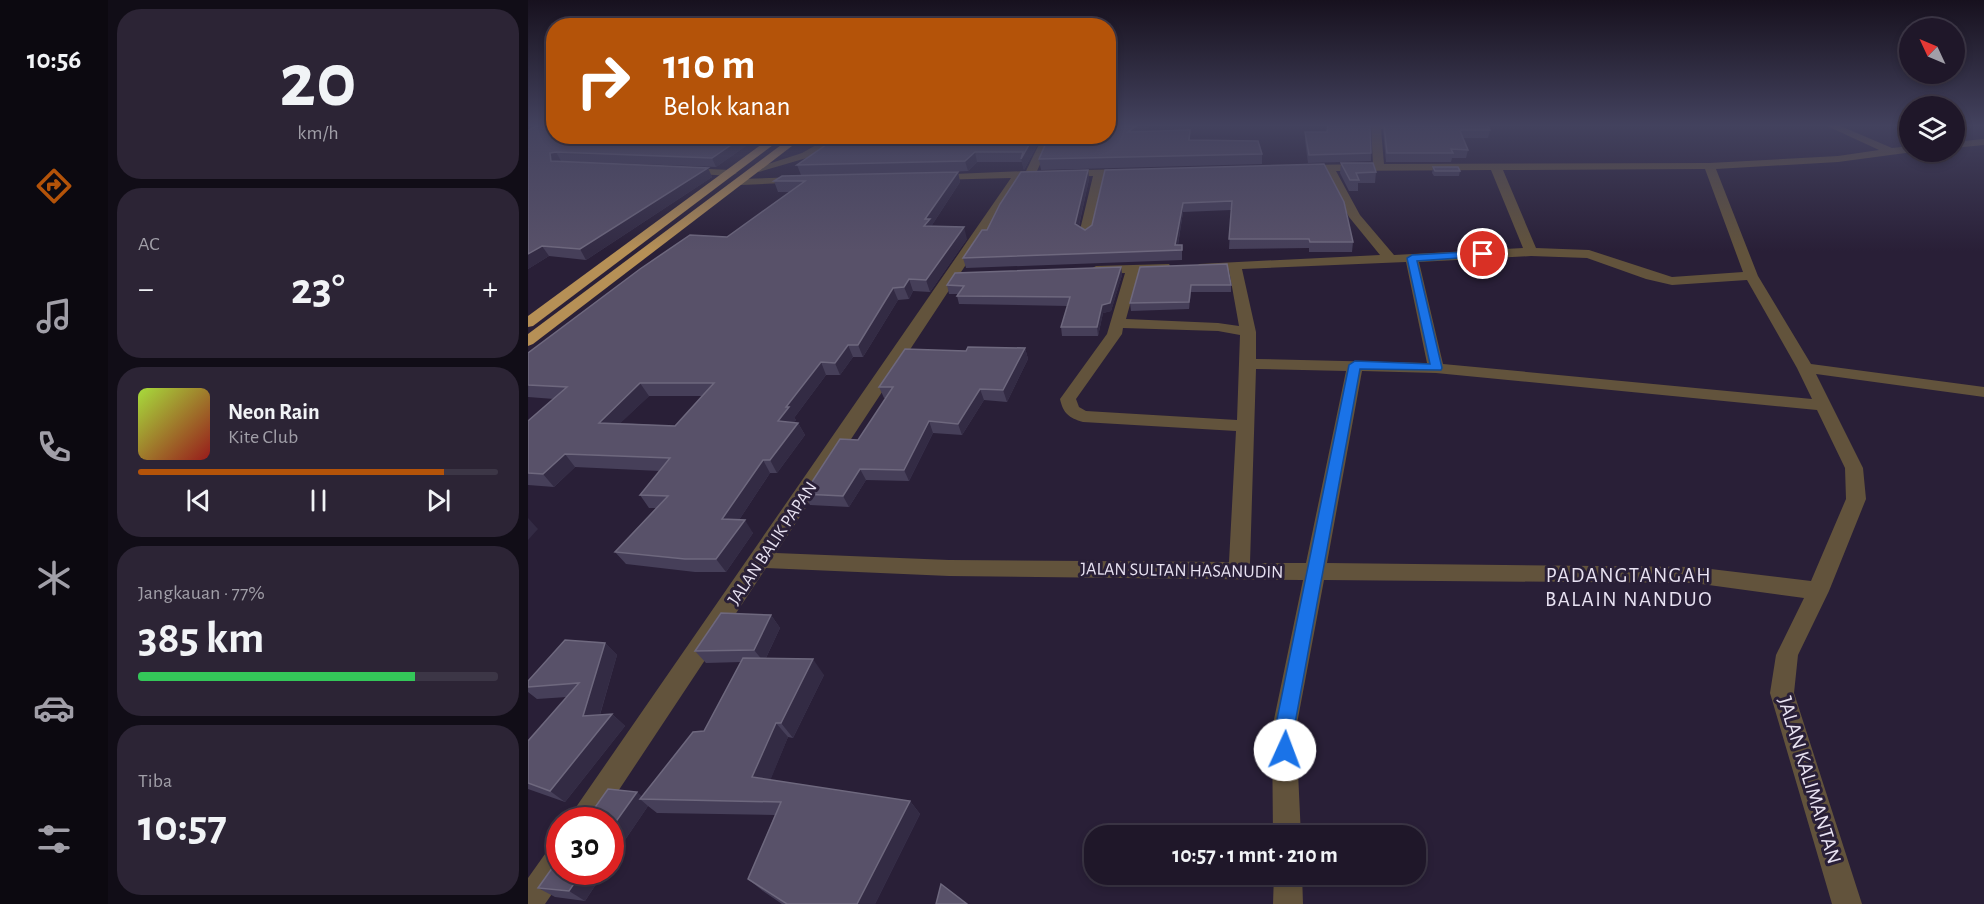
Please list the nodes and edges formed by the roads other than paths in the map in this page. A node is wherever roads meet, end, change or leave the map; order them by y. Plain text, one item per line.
1 (738, 167) edge
2 (765, 167) edge
3 (1029, 167) edge
4 (1583, 167) edge
5 (1709, 167) edge
6 (1294, 168) edge
7 (1329, 168) junction
8 (1379, 168) joint
9 (1496, 168) junction
10 (759, 169) joint
11 (674, 170) edge
12 (1145, 172) edge
13 (730, 173) junction
14 (1099, 173) junction
15 (1025, 174) junction
16 (927, 177) edge
17 (811, 180) edge
18 (741, 182) junction
19 (1085, 234) edge
20 (1531, 252) junction
21 (1412, 258) junction
22 (1392, 260) junction
23 (1235, 266) junction
24 (1133, 268) junction
25 (1087, 270) edge
26 (973, 274) edge
27 (950, 275) junction
28 (1751, 276) junction
29 (528, 323) edge
30 (1117, 324) junction
31 (1248, 332) junction
32 (528, 341) edge
33 (1248, 364) junction
34 (1355, 365) junction
35 (1436, 368) junction
36 (1805, 368) junction
37 (1984, 392) edge
38 (1822, 405) junction
39 (1246, 426) junction
40 (761, 560) junction
41 (1239, 570) junction
42 (1314, 573) junction
43 (1818, 591) junction
44 (593, 807) edge
45 (1287, 825) edge
46 (546, 877) edge
47 (1288, 885) edge
48 (528, 903) edge
49 (1288, 904) edge
50 (1847, 904) edge

1 - 13 highway
2 - 10 street
3 - 15 street, JALAN BALIK PAPAN
4 - 9 street
5 - 28 street, JALAN KALIMANTAN
6 - 7 street
7 - 8 street
7 - 22 street
8 - 9 street
9 - 20 street
10 - 18 highway
11 - 13 street
12 - 14 street
13 - 29 highway
14 - 15 street
14 - 19 street
15 - 16 street
15 - 27 street, JALAN BALIK PAPAN
17 - 18 street
18 - 32 highway
20 - 21 street
20 - 28 street
21 - 22 street
21 - 35 street
22 - 23 street
23 - 24 street
23 - 31 street
24 - 25 street
24 - 30 street
26 - 27 street
27 - 40 street, JALAN BALIK PAPAN
28 - 36 street, JALAN KALIMANTAN
30 - 31 street
30 - 39 street
31 - 33 street
33 - 34 street
33 - 39 street
34 - 35 street
34 - 42 street
35 - 38 street
36 - 37 street
36 - 38 street, JALAN KALIMANTAN
38 - 43 street, JALAN KALIMANTAN
39 - 41 street
40 - 41 street, JALAN SULTAN HASANUDIN
40 - 44 street, JALAN BALIK PAPAN
41 - 42 street, JALAN SULTAN HASANUDIN
42 - 43 street, JALAN SULTAN HASANUDIN
42 - 45 street
43 - 50 street, JALAN KALIMANTAN
46 - 48 street
47 - 49 street

